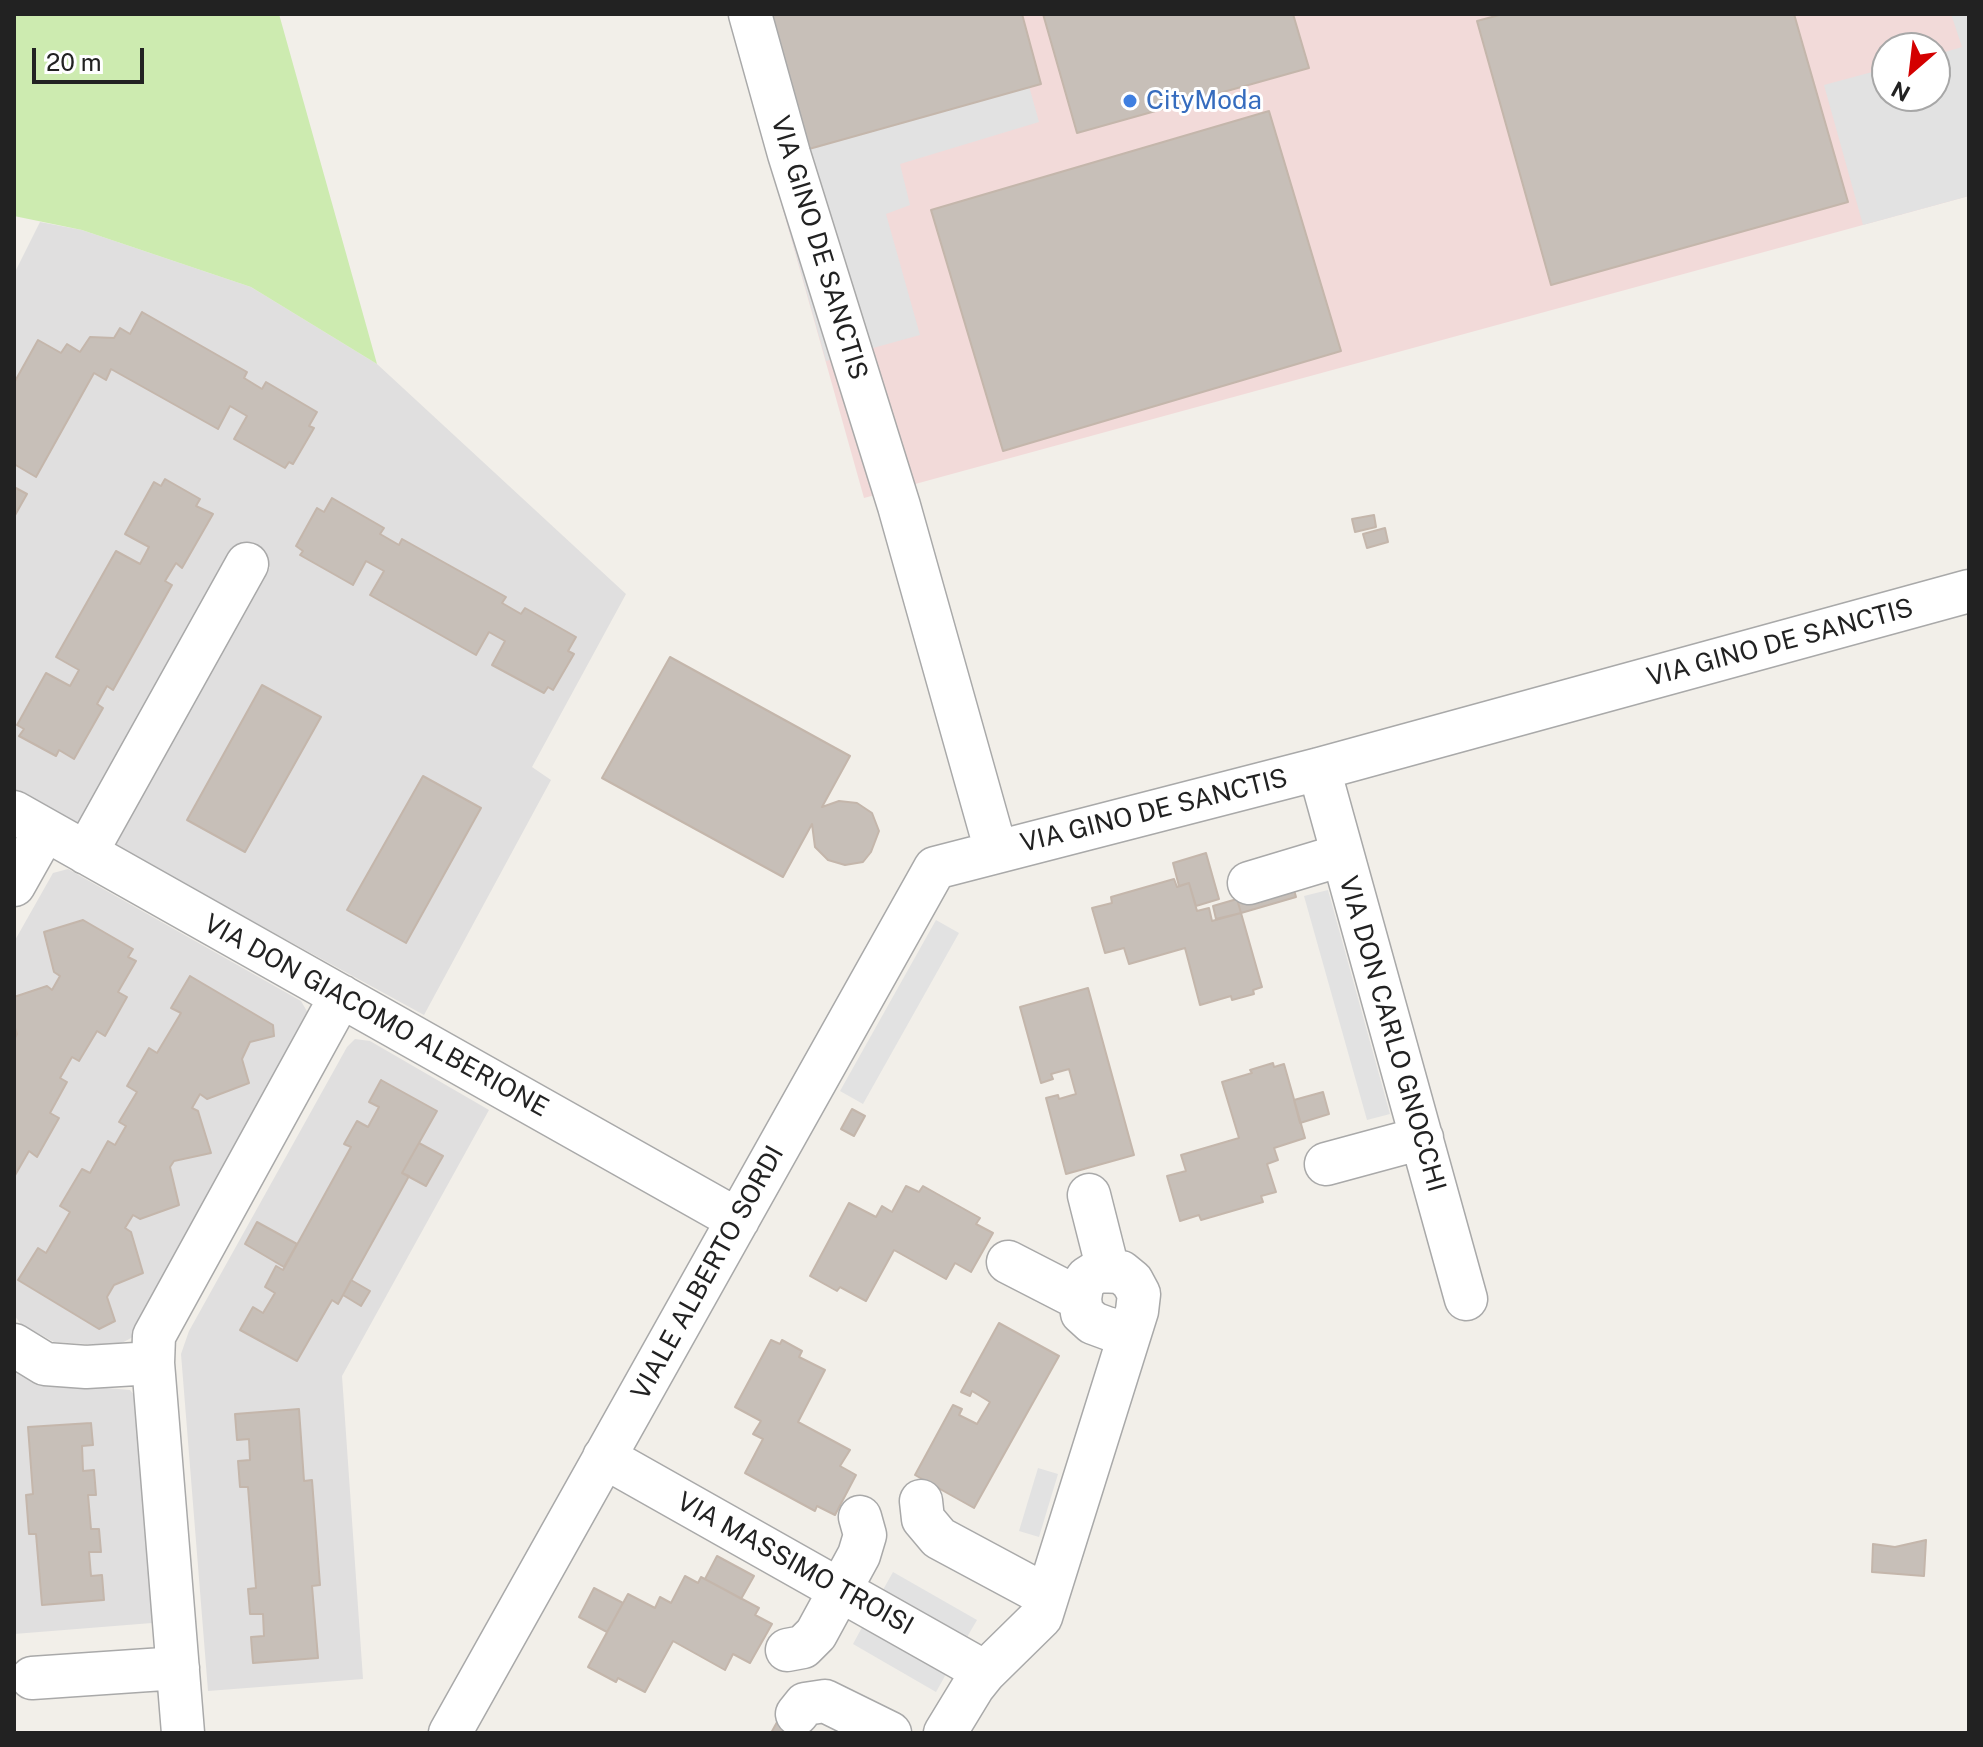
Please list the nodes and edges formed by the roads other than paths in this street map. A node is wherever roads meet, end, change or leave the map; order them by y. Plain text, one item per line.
1 (750, 14) edge
2 (247, 564) dead end
3 (1969, 591) edge
4 (1319, 769) junction
5 (30, 821) edge
6 (996, 851) junction
7 (86, 853) junction
8 (1342, 855) junction
9 (1249, 883) dead end
10 (14, 885) edge
11 (341, 996) junction
12 (1422, 1138) junction
13 (1326, 1164) dead end
14 (1089, 1195) dead end
15 (738, 1220) junction
16 (1008, 1262) dead end
17 (1108, 1270) junction
18 (1080, 1299) junction
19 (1466, 1299) dead end
20 (1130, 1329) junction
21 (14, 1345) edge
22 (153, 1363) junction
23 (604, 1457) junction
24 (921, 1501) dead end
25 (860, 1517) dead end
26 (839, 1589) junction
27 (1047, 1596) junction
28 (787, 1650) dead end
29 (178, 1668) junction
30 (985, 1672) junction
31 (32, 1678) dead end
32 (797, 1714) dead end
33 (183, 1733) edge
34 (450, 1733) edge
35 (890, 1733) edge
36 (945, 1733) edge

1 - 6 street, VIA GINO DE SANCTIS
2 - 7 street
3 - 4 street, VIA GINO DE SANCTIS
4 - 6 street, VIA GINO DE SANCTIS
4 - 8 street, VIA DON CARLO GNOCCHI
5 - 7 street, VIA DON GIACOMO ALBERIONE
5 - 10 street
6 - 15 street, VIALE ALBERTO SORDI
7 - 11 street, VIA DON GIACOMO ALBERIONE
8 - 9 street
8 - 12 street, VIA DON CARLO GNOCCHI
11 - 15 street, VIA DON GIACOMO ALBERIONE
11 - 22 street
12 - 13 street
12 - 19 street, VIA DON CARLO GNOCCHI
14 - 17 street
15 - 23 street, VIALE ALBERTO SORDI
16 - 18 street
17 - 18 street
17 - 20 street
18 - 20 street
20 - 27 street
21 - 22 street
22 - 29 street
23 - 26 street, VIA MASSIMO TROISI
23 - 34 street, VIALE ALBERTO SORDI
24 - 27 street
25 - 26 street
26 - 28 street
26 - 30 street, VIA MASSIMO TROISI
27 - 30 street
29 - 31 street
29 - 33 street
30 - 36 street
32 - 35 street

